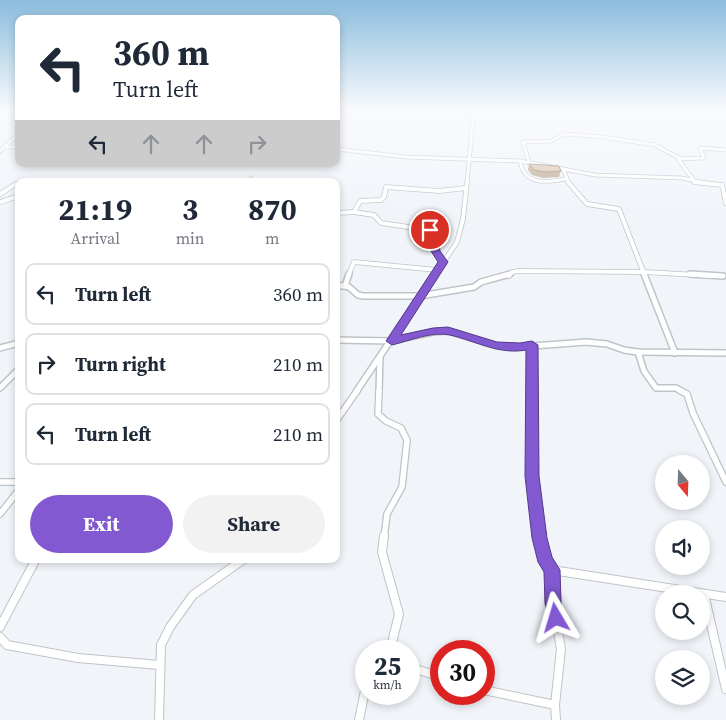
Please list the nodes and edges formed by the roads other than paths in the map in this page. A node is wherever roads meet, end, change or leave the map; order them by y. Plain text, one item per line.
1 (10, 143) edge
2 (471, 143) edge
3 (523, 143) edge
4 (635, 143) edge
5 (6, 147) junction
6 (15, 147) edge
7 (340, 149) edge
8 (726, 150) edge
9 (0, 151) edge
10 (679, 158) junction
11 (470, 159) junction
12 (520, 161) junction
13 (529, 162) junction
14 (563, 169) junction
15 (565, 179) junction
16 (695, 182) junction
17 (15, 185) edge
18 (724, 185) edge
19 (466, 188) junction
20 (0, 194) edge
21 (15, 197) edge
22 (0, 202) edge
23 (726, 204) edge
24 (354, 212) junction
25 (340, 213) edge
26 (443, 262) junction
27 (437, 270) junction
28 (644, 272) junction
29 (723, 276) dead end
30 (340, 286) edge
31 (345, 286) junction
32 (420, 296) junction
33 (340, 340) edge
34 (392, 341) junction
35 (15, 345) edge
36 (532, 345) junction
37 (0, 348) edge
38 (638, 352) junction
39 (675, 353) junction
40 (726, 353) edge
41 (380, 356) junction
42 (15, 373) edge
43 (0, 388) edge
44 (340, 415) edge
45 (0, 482) edge
46 (15, 482) edge
47 (726, 482) edge
48 (15, 495) edge
49 (0, 514) edge
50 (34, 563) edge
51 (238, 563) edge
52 (552, 570) junction
53 (655, 586) edge
54 (710, 595) edge
55 (726, 597) edge
56 (710, 620) edge
57 (0, 627) edge
58 (0, 638) edge
59 (392, 640) edge
60 (159, 665) junction
61 (726, 689) edge
62 (495, 692) edge
63 (361, 705) edge
64 (555, 705) junction
65 (159, 720) edge
66 (359, 720) edge
67 (556, 720) edge

1 - 5 street
2 - 11 street
3 - 13 street
4 - 10 street
5 - 6 street
5 - 9 street
7 - 11 street
8 - 10 street
10 - 16 street
11 - 12 street
11 - 19 street
12 - 13 street
12 - 15 street
13 - 14 street
14 - 15 street
14 - 16 street
15 - 28 street
16 - 18 street
17 - 20 street
18 - 23 street
19 - 24 street
19 - 26 street
21 - 22 street
24 - 25 street
24 - 26 street
26 - 27 street
27 - 31 street
27 - 32 street
28 - 29 street
28 - 32 street
28 - 39 street
30 - 31 street
31 - 32 street
32 - 34 street
33 - 34 street
34 - 36 street
34 - 41 street
35 - 37 street
36 - 38 street
36 - 52 street
38 - 39 street
38 - 47 street
39 - 40 street
41 - 44 street
41 - 59 street
42 - 43 street
45 - 46 street
48 - 49 street
50 - 57 street
51 - 60 street
52 - 53 street
52 - 64 street
54 - 55 street
56 - 61 street
58 - 60 street
60 - 65 street
62 - 64 street
63 - 66 street
64 - 67 street

